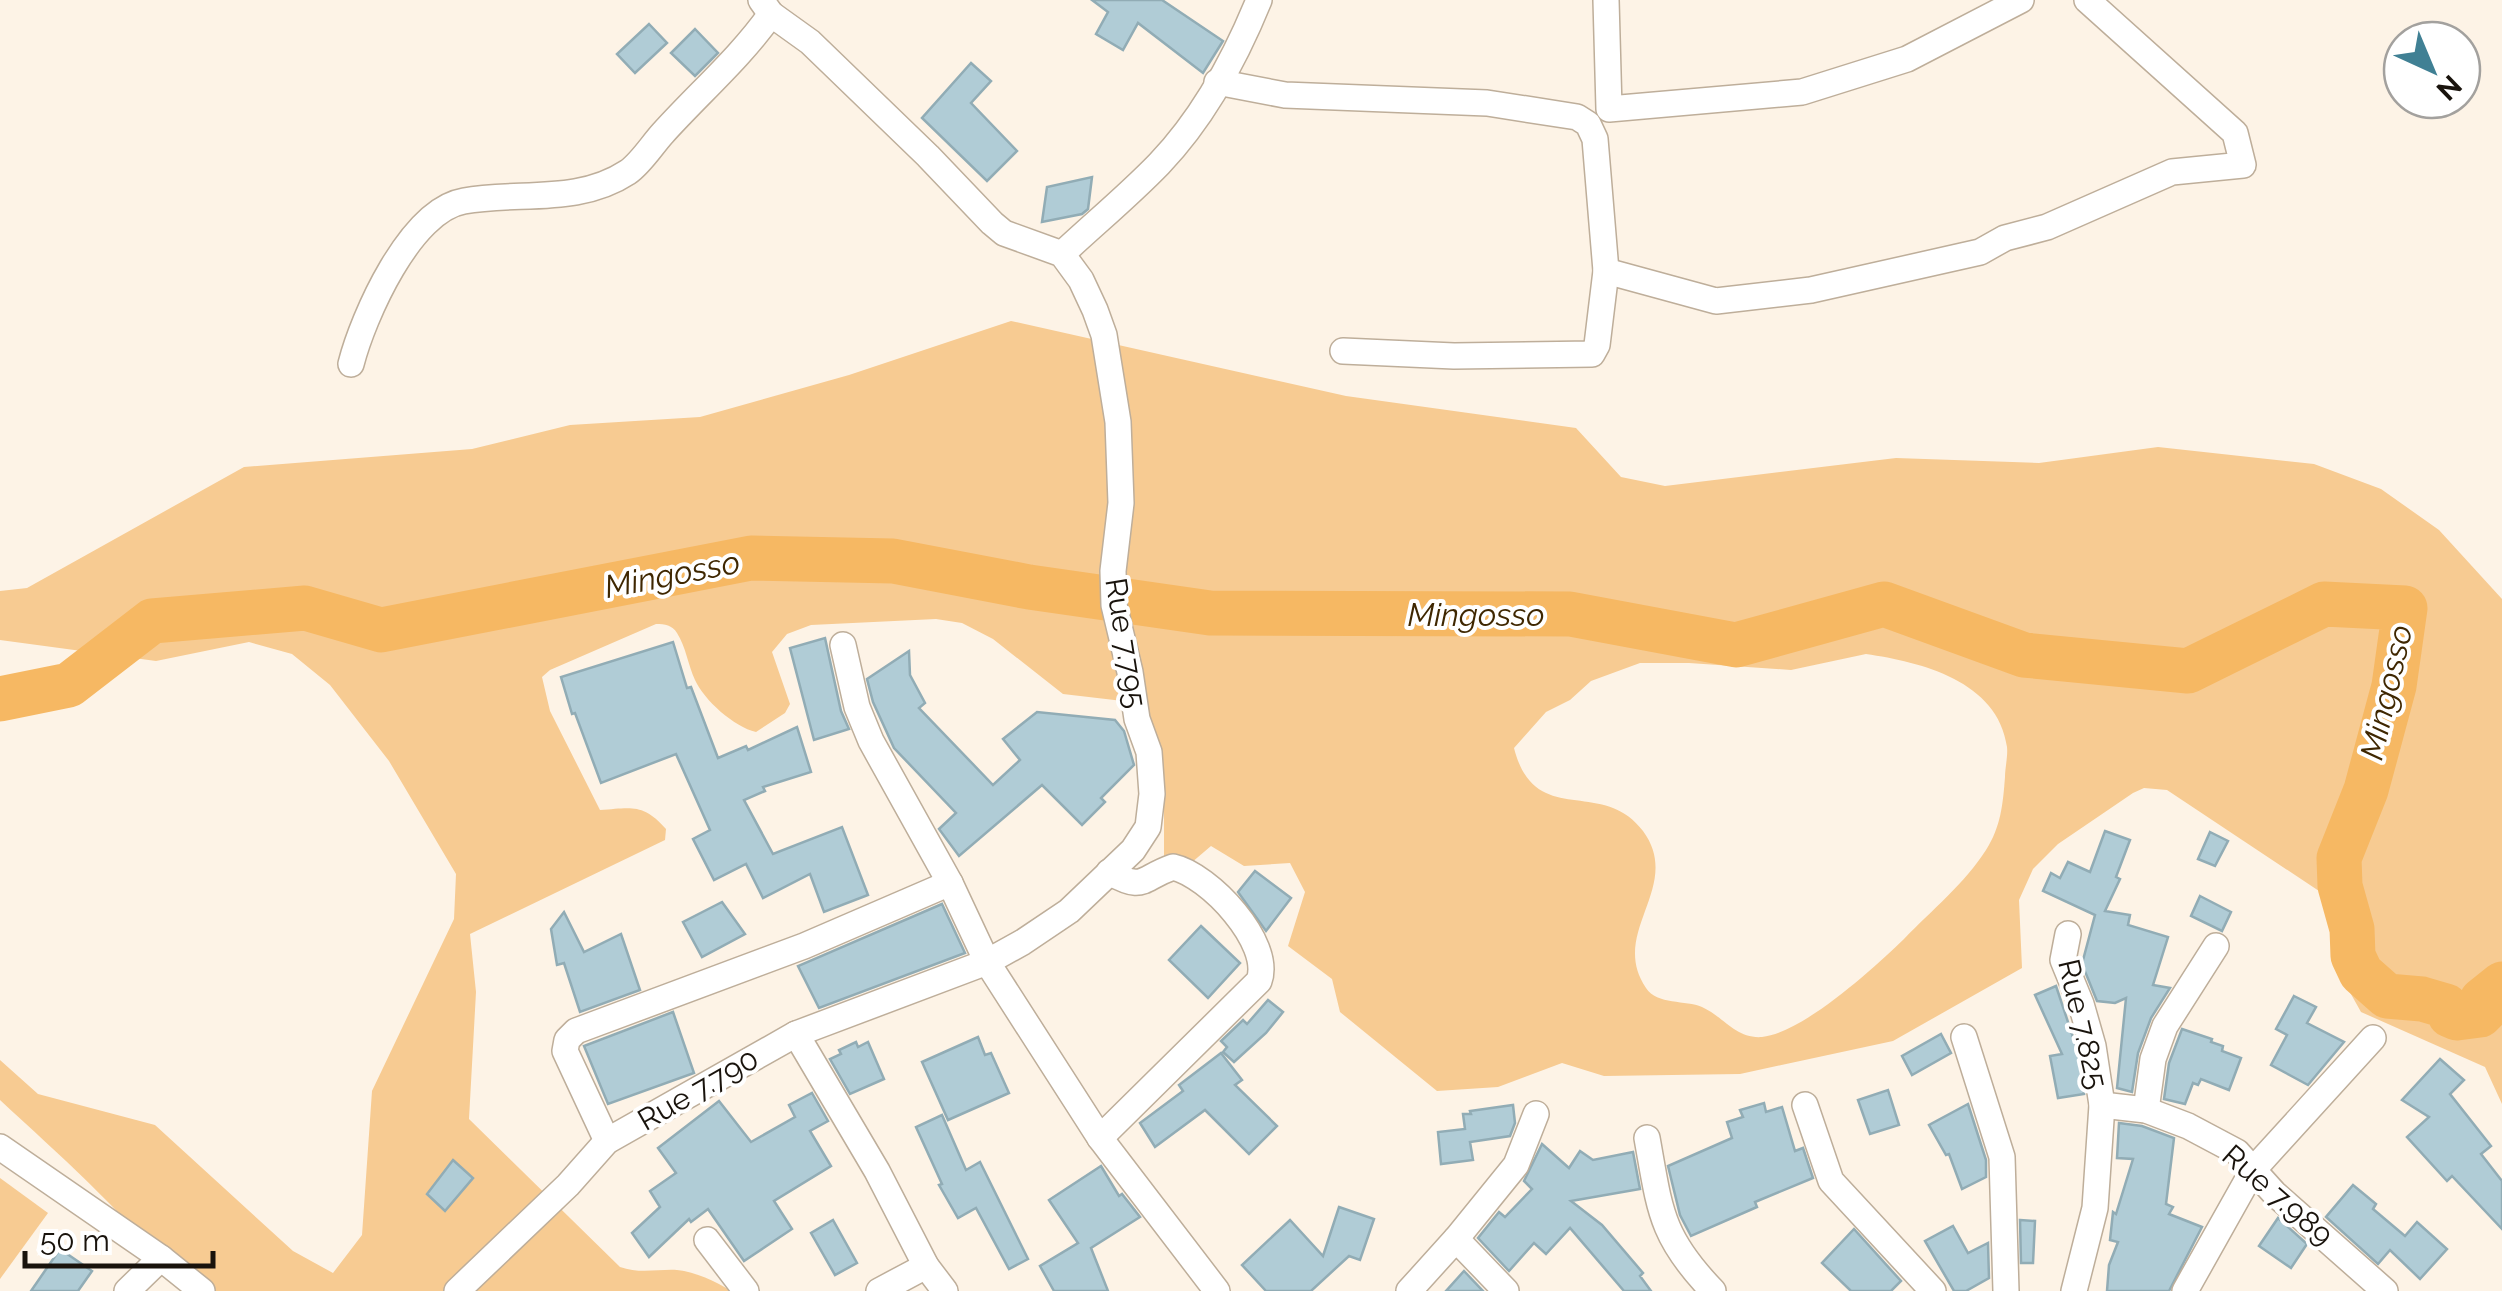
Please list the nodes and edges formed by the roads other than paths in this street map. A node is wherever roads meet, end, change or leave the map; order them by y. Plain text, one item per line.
1 (1259, 0) edge
2 (1606, 0) edge
3 (2021, 0) edge
4 (2087, 0) edge
5 (766, 7) edge
6 (1217, 82) junction
7 (1062, 254) junction
8 (1606, 271) junction
9 (1343, 351) dead end
10 (351, 364) dead end
11 (843, 645) dead end
12 (1109, 872) junction
13 (950, 883) junction
14 (2068, 934) dead end
15 (2216, 946) dead end
16 (987, 962) junction
17 (796, 1034) junction
18 (1964, 1037) dead end
19 (2373, 1038) dead end
20 (1805, 1105) dead end
21 (2102, 1105) junction
22 (2146, 1110) junction
23 (1536, 1114) dead end
24 (1100, 1138) junction
25 (1646, 1138) dead end
26 (607, 1142) junction
27 (0, 1147) edge
28 (2252, 1170) junction
29 (1456, 1239) junction
30 (707, 1240) dead end
31 (161, 1258) junction
32 (926, 1266) junction
33 (127, 1291) edge
34 (202, 1291) edge
35 (457, 1291) edge
36 (746, 1291) edge
37 (879, 1291) edge
38 (945, 1291) edge
39 (1217, 1291) edge
40 (1409, 1291) edge
41 (1506, 1291) edge
42 (1713, 1291) edge
43 (1933, 1291) edge
44 (2006, 1291) edge
45 (2074, 1291) edge
46 (2186, 1291) edge
47 (2384, 1291) edge

1 - 6 street
2 - 3 street
4 - 8 street
5 - 7 street
5 - 10 street
6 - 7 street
6 - 8 street
7 - 12 street, Rue 7.795
8 - 9 street
11 - 13 street
12 - 16 street, Rue 7.795
12 - 24 street
13 - 16 street
13 - 26 street
14 - 21 street, Rue 7.825
15 - 22 street
16 - 17 street, Rue 7.790
16 - 24 street
17 - 26 street, Rue 7.790
17 - 32 street
18 - 44 street
19 - 28 street
20 - 43 street
21 - 22 street, Rue 7.989
21 - 45 street, Rue 7.825
22 - 28 street, Rue 7.989
23 - 29 street
24 - 39 street
25 - 42 street
26 - 35 street, Rue 7.790
27 - 31 street
28 - 46 street
28 - 47 street, Rue 7.989
29 - 40 street
29 - 41 street
30 - 36 street
31 - 33 street
31 - 34 street
32 - 37 street
32 - 38 street

